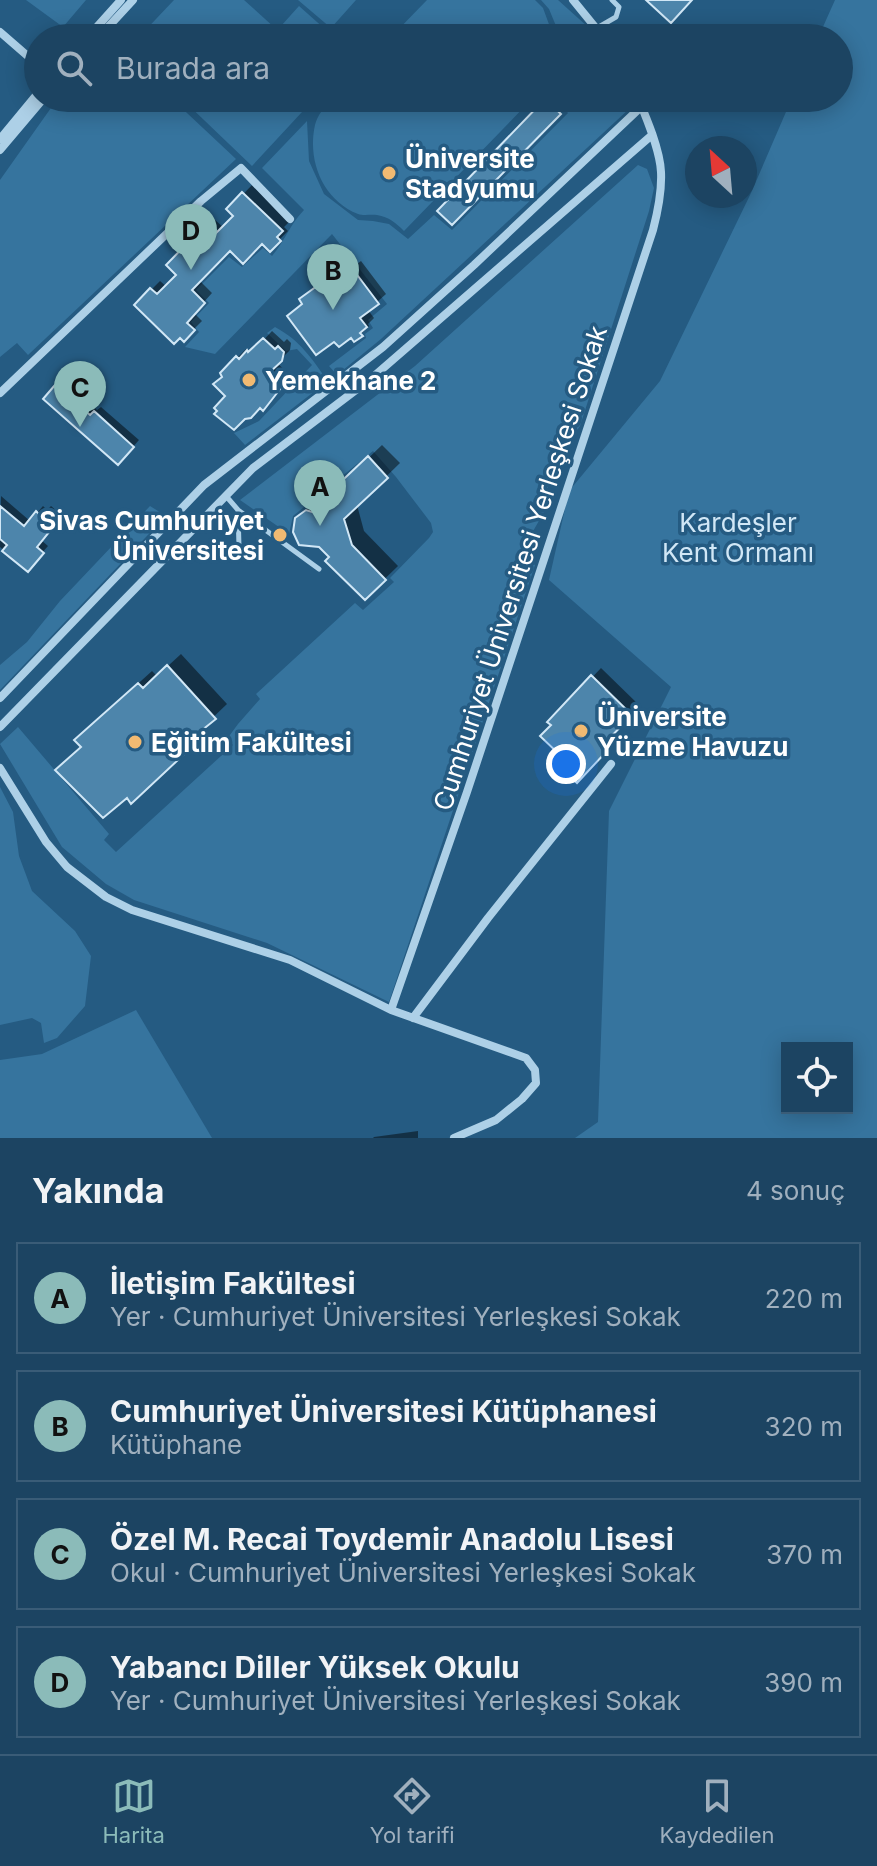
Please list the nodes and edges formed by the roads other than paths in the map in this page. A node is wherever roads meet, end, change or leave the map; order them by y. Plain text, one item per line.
1 (121, 0) edge
2 (133, 0) edge
3 (573, 0) edge
4 (612, 0) edge
5 (100, 24) edge
6 (111, 24) edge
7 (594, 24) edge
8 (604, 24) edge
9 (0, 32) edge
10 (24, 53) edge
11 (24, 110) edge
12 (32, 112) edge
13 (630, 112) edge
14 (644, 112) edge
15 (652, 135) junction
16 (0, 139) edge
17 (0, 150) edge
18 (290, 219) dead end
19 (0, 393) edge
20 (226, 496) junction
21 (238, 510) junction
22 (239, 547) dead end
23 (319, 569) dead end
24 (0, 698) edge
25 (0, 727) edge
26 (611, 764) dead end
27 (0, 768) edge
28 (391, 1010) junction
29 (413, 1018) junction
30 (454, 1138) edge

1 - 5 street
2 - 6 street
3 - 7 street
4 - 8 lane
9 - 10 street
11 - 16 street
12 - 17 street
13 - 24 street, Cumhuriyet Üniversitesi Yerleşkesi Sokak
14 - 15 street, Cumhuriyet Üniversitesi Yerleşkesi Sokak
15 - 20 street
15 - 28 street, Cumhuriyet Üniversitesi Yerleşkesi Sokak
18 - 19 street
20 - 21 lane
20 - 25 street
21 - 22 lane
21 - 23 lane
26 - 29 street
27 - 28 street
28 - 29 street
29 - 30 street

